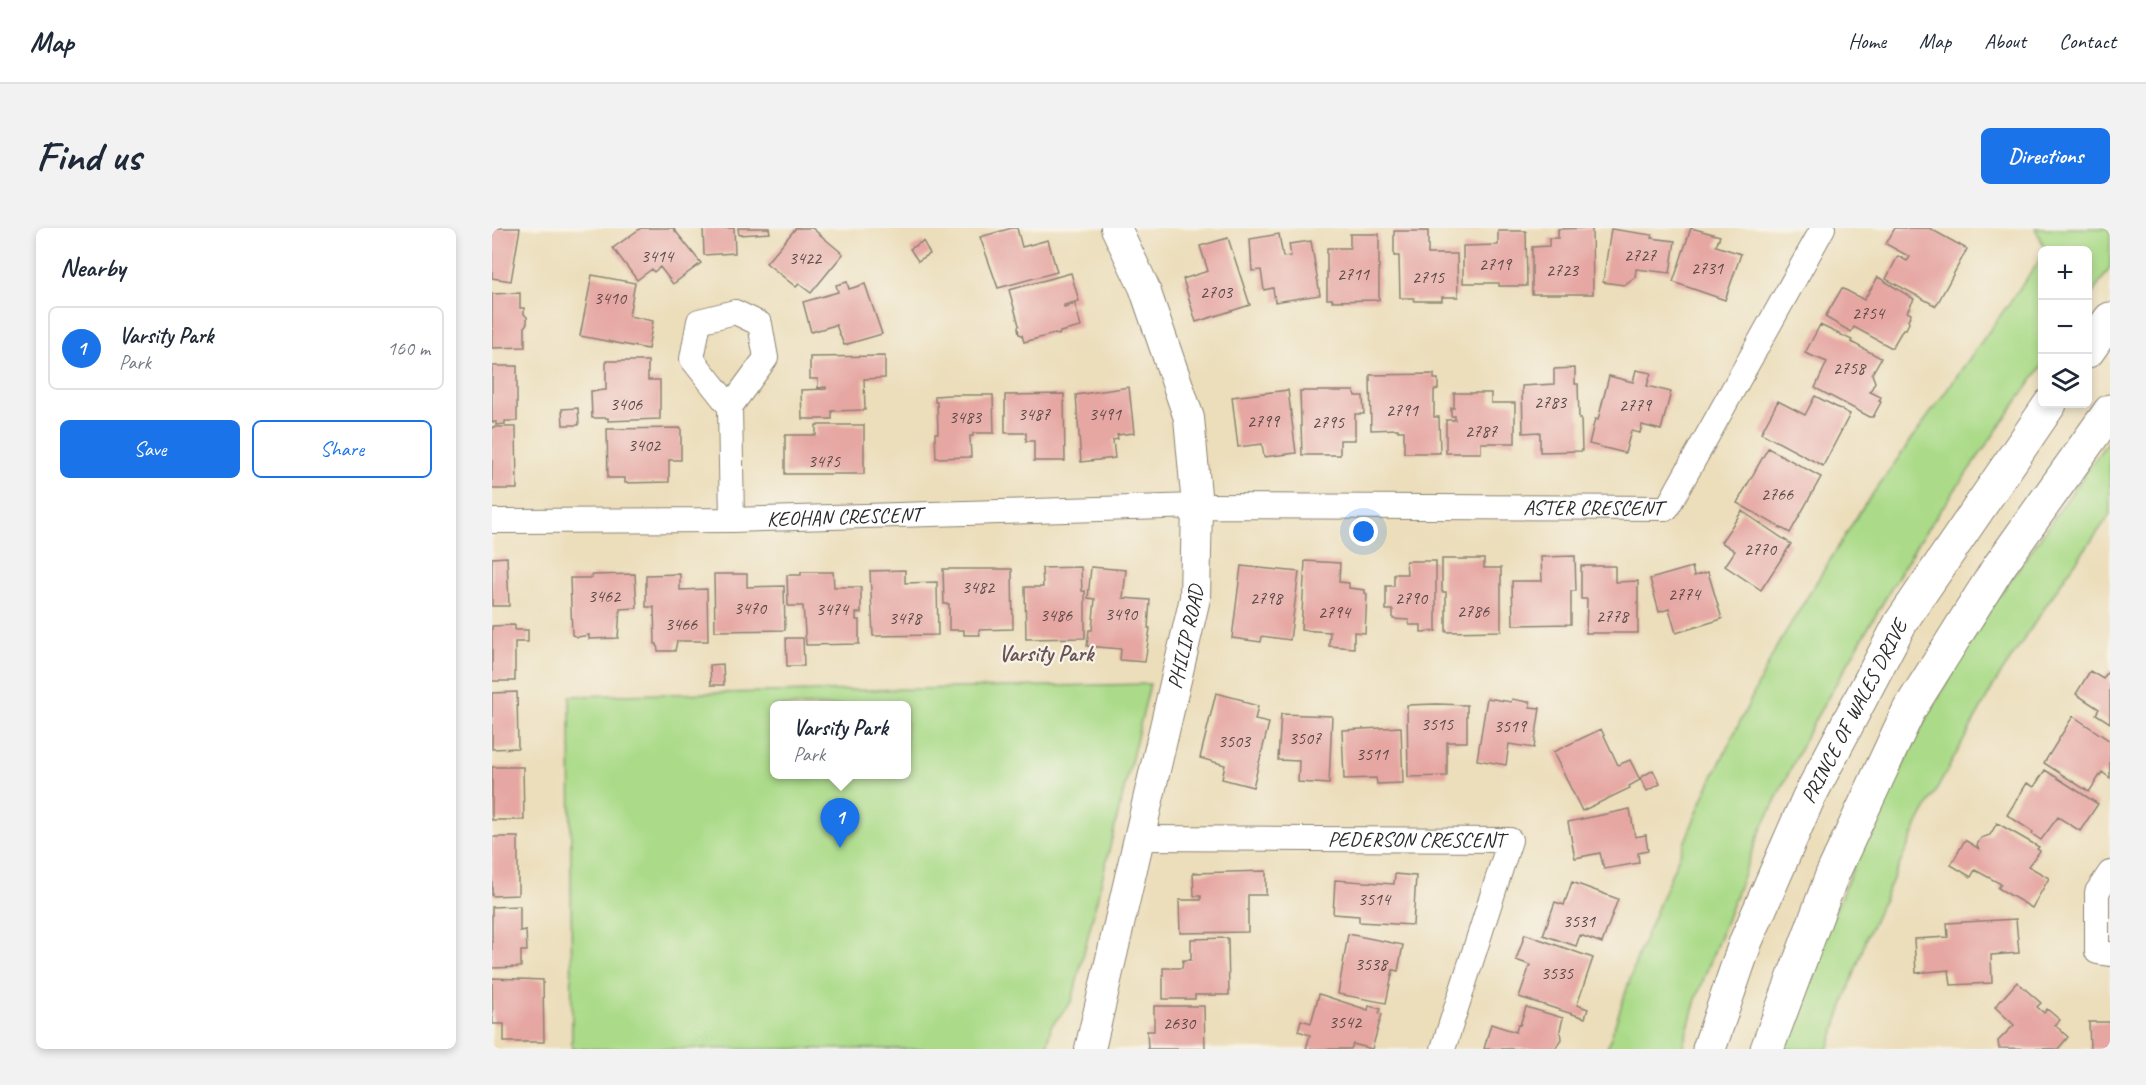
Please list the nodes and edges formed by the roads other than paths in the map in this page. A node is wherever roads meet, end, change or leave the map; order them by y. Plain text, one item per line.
1 (1116, 228) edge
2 (1823, 228) edge
3 (2110, 319) edge
4 (2092, 345) edge
5 (730, 407) dead end
6 (2047, 408) edge
7 (2110, 411) edge
8 (1197, 506) junction
9 (732, 520) junction
10 (492, 521) edge
11 (1140, 838) junction
12 (2110, 873) edge
13 (2110, 954) edge
14 (1090, 1049) edge
15 (1443, 1049) edge
16 (1709, 1049) edge
17 (1767, 1049) edge

1 - 8 street, PHILIP ROAD
2 - 8 street, ASTER CRESCENT
3 - 4 main road
5 - 9 street
6 - 16 main road, PRINCE OF WALES DRIVE
7 - 17 main road
8 - 9 street, KEOHAN CRESCENT
8 - 11 street, PHILIP ROAD
9 - 10 street, KEOHAN CRESCENT
11 - 14 street, PHILIP ROAD
11 - 15 street, PEDERSON CRESCENT
12 - 13 street

